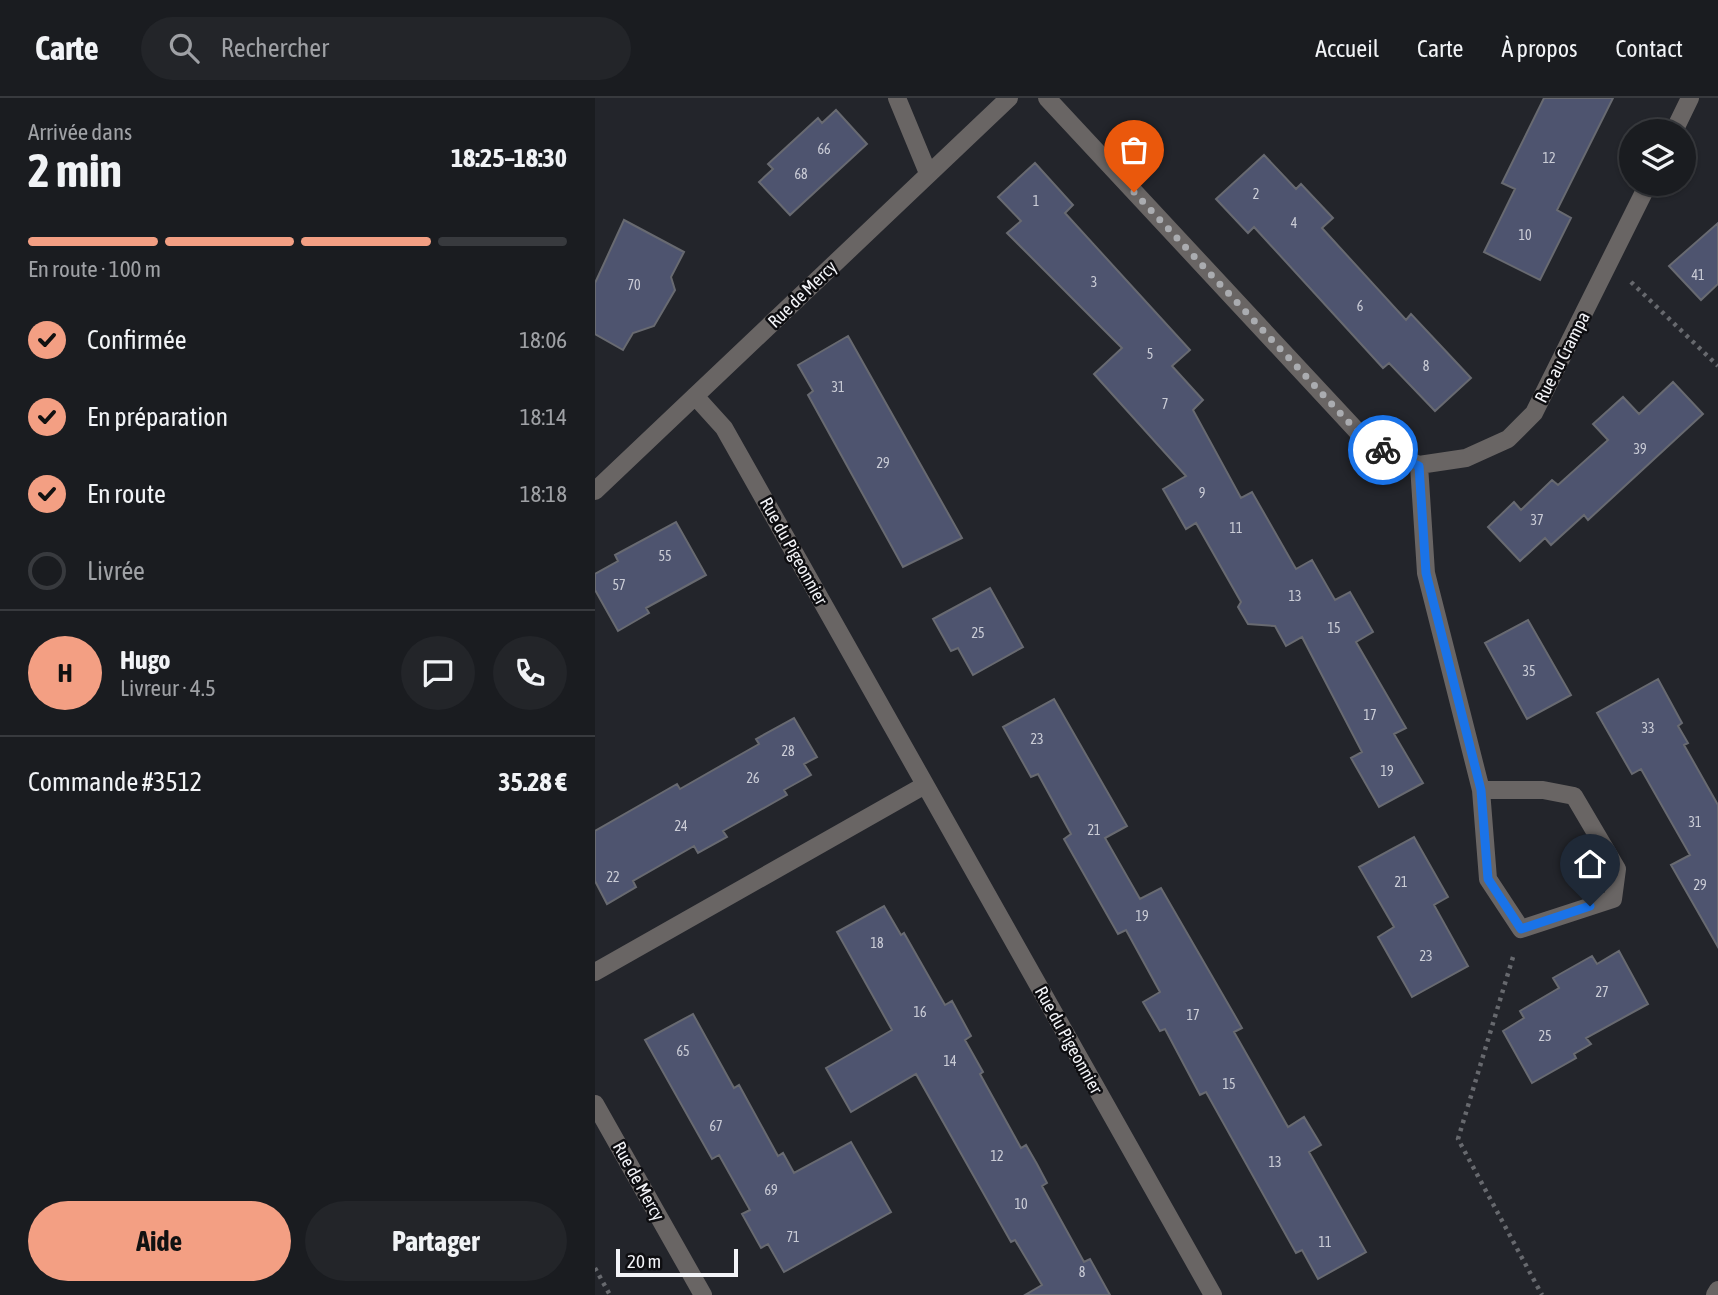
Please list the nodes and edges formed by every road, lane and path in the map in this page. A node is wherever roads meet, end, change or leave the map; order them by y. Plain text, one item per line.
1 (897, 98) edge
2 (1009, 98) edge
3 (1047, 98) edge
4 (1690, 98) edge
5 (1680, 119) edge
6 (928, 173) junction
7 (1642, 196) edge
8 (1610, 262) junction
9 (1718, 366) edge
10 (695, 397) junction
11 (1419, 466) junction
12 (595, 491) edge
13 (925, 785) junction
14 (1481, 790) junction
15 (1521, 929) junction
16 (595, 972) edge
17 (595, 1104) edge
18 (595, 1268) edge
19 (1718, 1290) edge
20 (701, 1294) edge
21 (610, 1295) edge
22 (1213, 1295) edge
23 (1542, 1295) edge
24 (1715, 1295) edge

1 - 6 street
2 - 6 street, Rue de Mercy
3 - 11 street
4 - 5 street
6 - 10 street, Rue de Mercy
7 - 8 street, Rue au Crampa
8 - 9 path
8 - 11 street, Rue au Crampa
10 - 12 street, Rue de Mercy
10 - 13 street, Rue du Pigeonnier
11 - 14 street
13 - 16 street
13 - 22 street, Rue du Pigeonnier
14 - 15 street
14 - 15 street
15 - 23 path
17 - 20 street, Rue de Mercy
18 - 21 path
19 - 24 street

